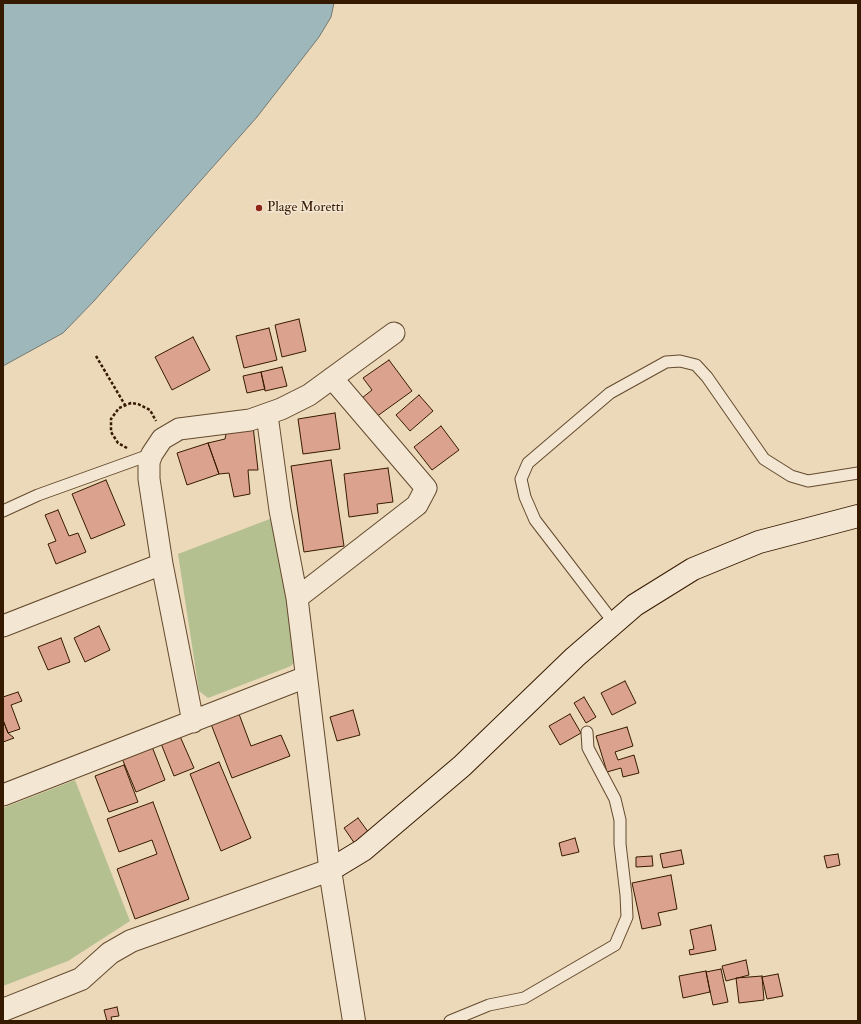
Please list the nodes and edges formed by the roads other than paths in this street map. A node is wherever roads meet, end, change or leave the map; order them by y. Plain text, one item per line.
1 (394, 333) dead end
2 (332, 378) junction
3 (267, 415) junction
4 (153, 450) junction
5 (858, 473) edge
6 (3, 511) edge
7 (858, 516) edge
8 (162, 564) junction
9 (297, 598) junction
10 (614, 624) junction
11 (3, 626) edge
12 (306, 677) junction
13 (193, 722) junction
14 (587, 732) dead end
15 (3, 795) edge
16 (330, 870) junction
17 (3, 1010) edge
18 (354, 1021) edge
19 (450, 1021) edge

1 - 2 street
2 - 3 street
2 - 9 street
3 - 4 street
3 - 9 street
4 - 6 lane
4 - 8 street
5 - 10 lane
7 - 10 main road
8 - 11 street
8 - 13 street
9 - 12 street
10 - 16 main road
12 - 13 street
12 - 16 street
13 - 15 street
14 - 19 lane
16 - 17 main road
16 - 18 main road

